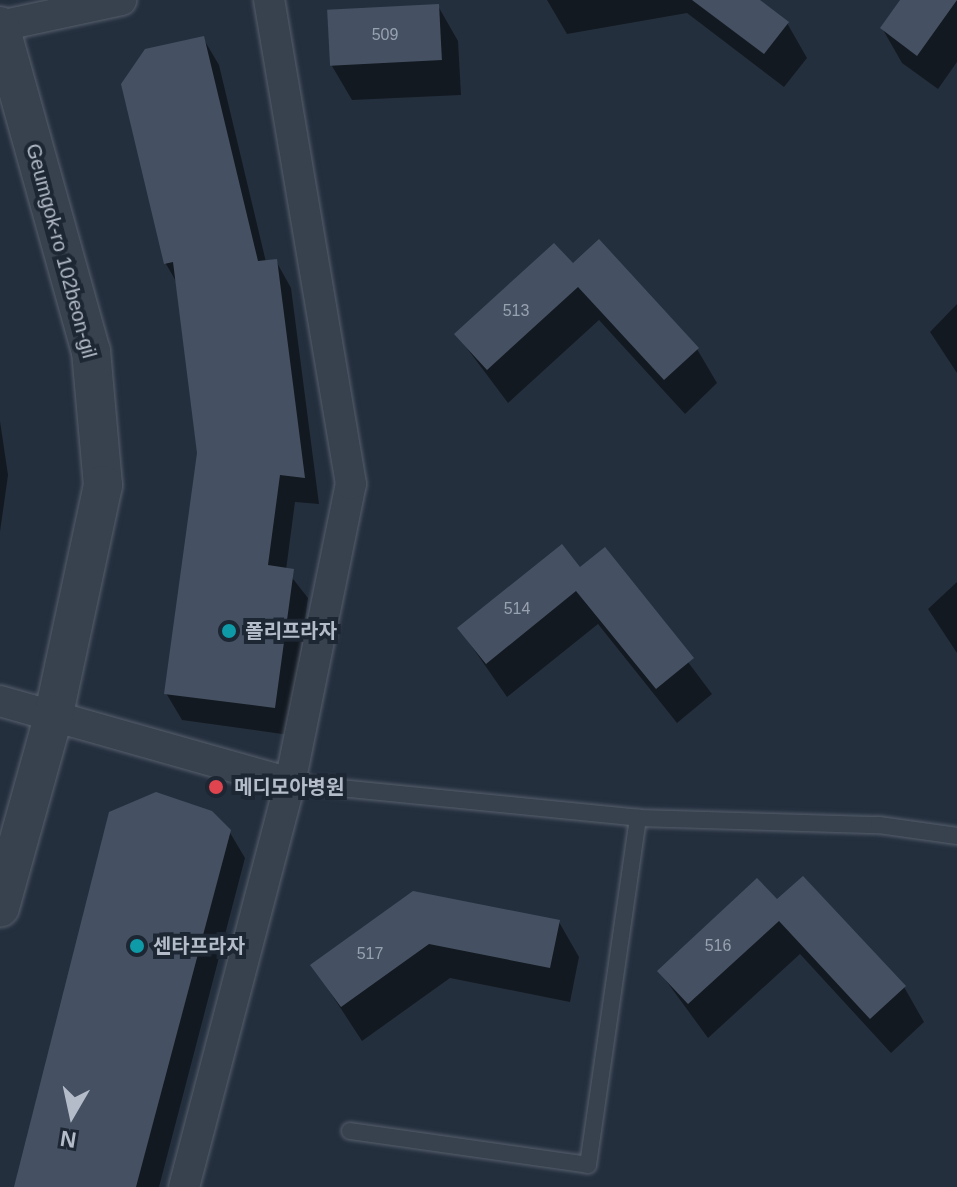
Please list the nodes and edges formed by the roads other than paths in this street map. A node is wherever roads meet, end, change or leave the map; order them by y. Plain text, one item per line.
1 (121, 0) edge
2 (269, 0) edge
3 (0, 26) edge
4 (0, 701) edge
5 (54, 714) junction
6 (290, 783) junction
7 (638, 818) junction
8 (957, 836) edge
9 (0, 908) edge
10 (350, 1131) dead end
11 (184, 1187) edge

1 - 3 street
2 - 6 street
3 - 5 street, Geumgok-ro 102beon-gil
4 - 5 street
5 - 6 street
5 - 9 street, Geumgok-ro 102beon-gil
6 - 7 lane
6 - 11 street
7 - 8 lane
7 - 10 lane

